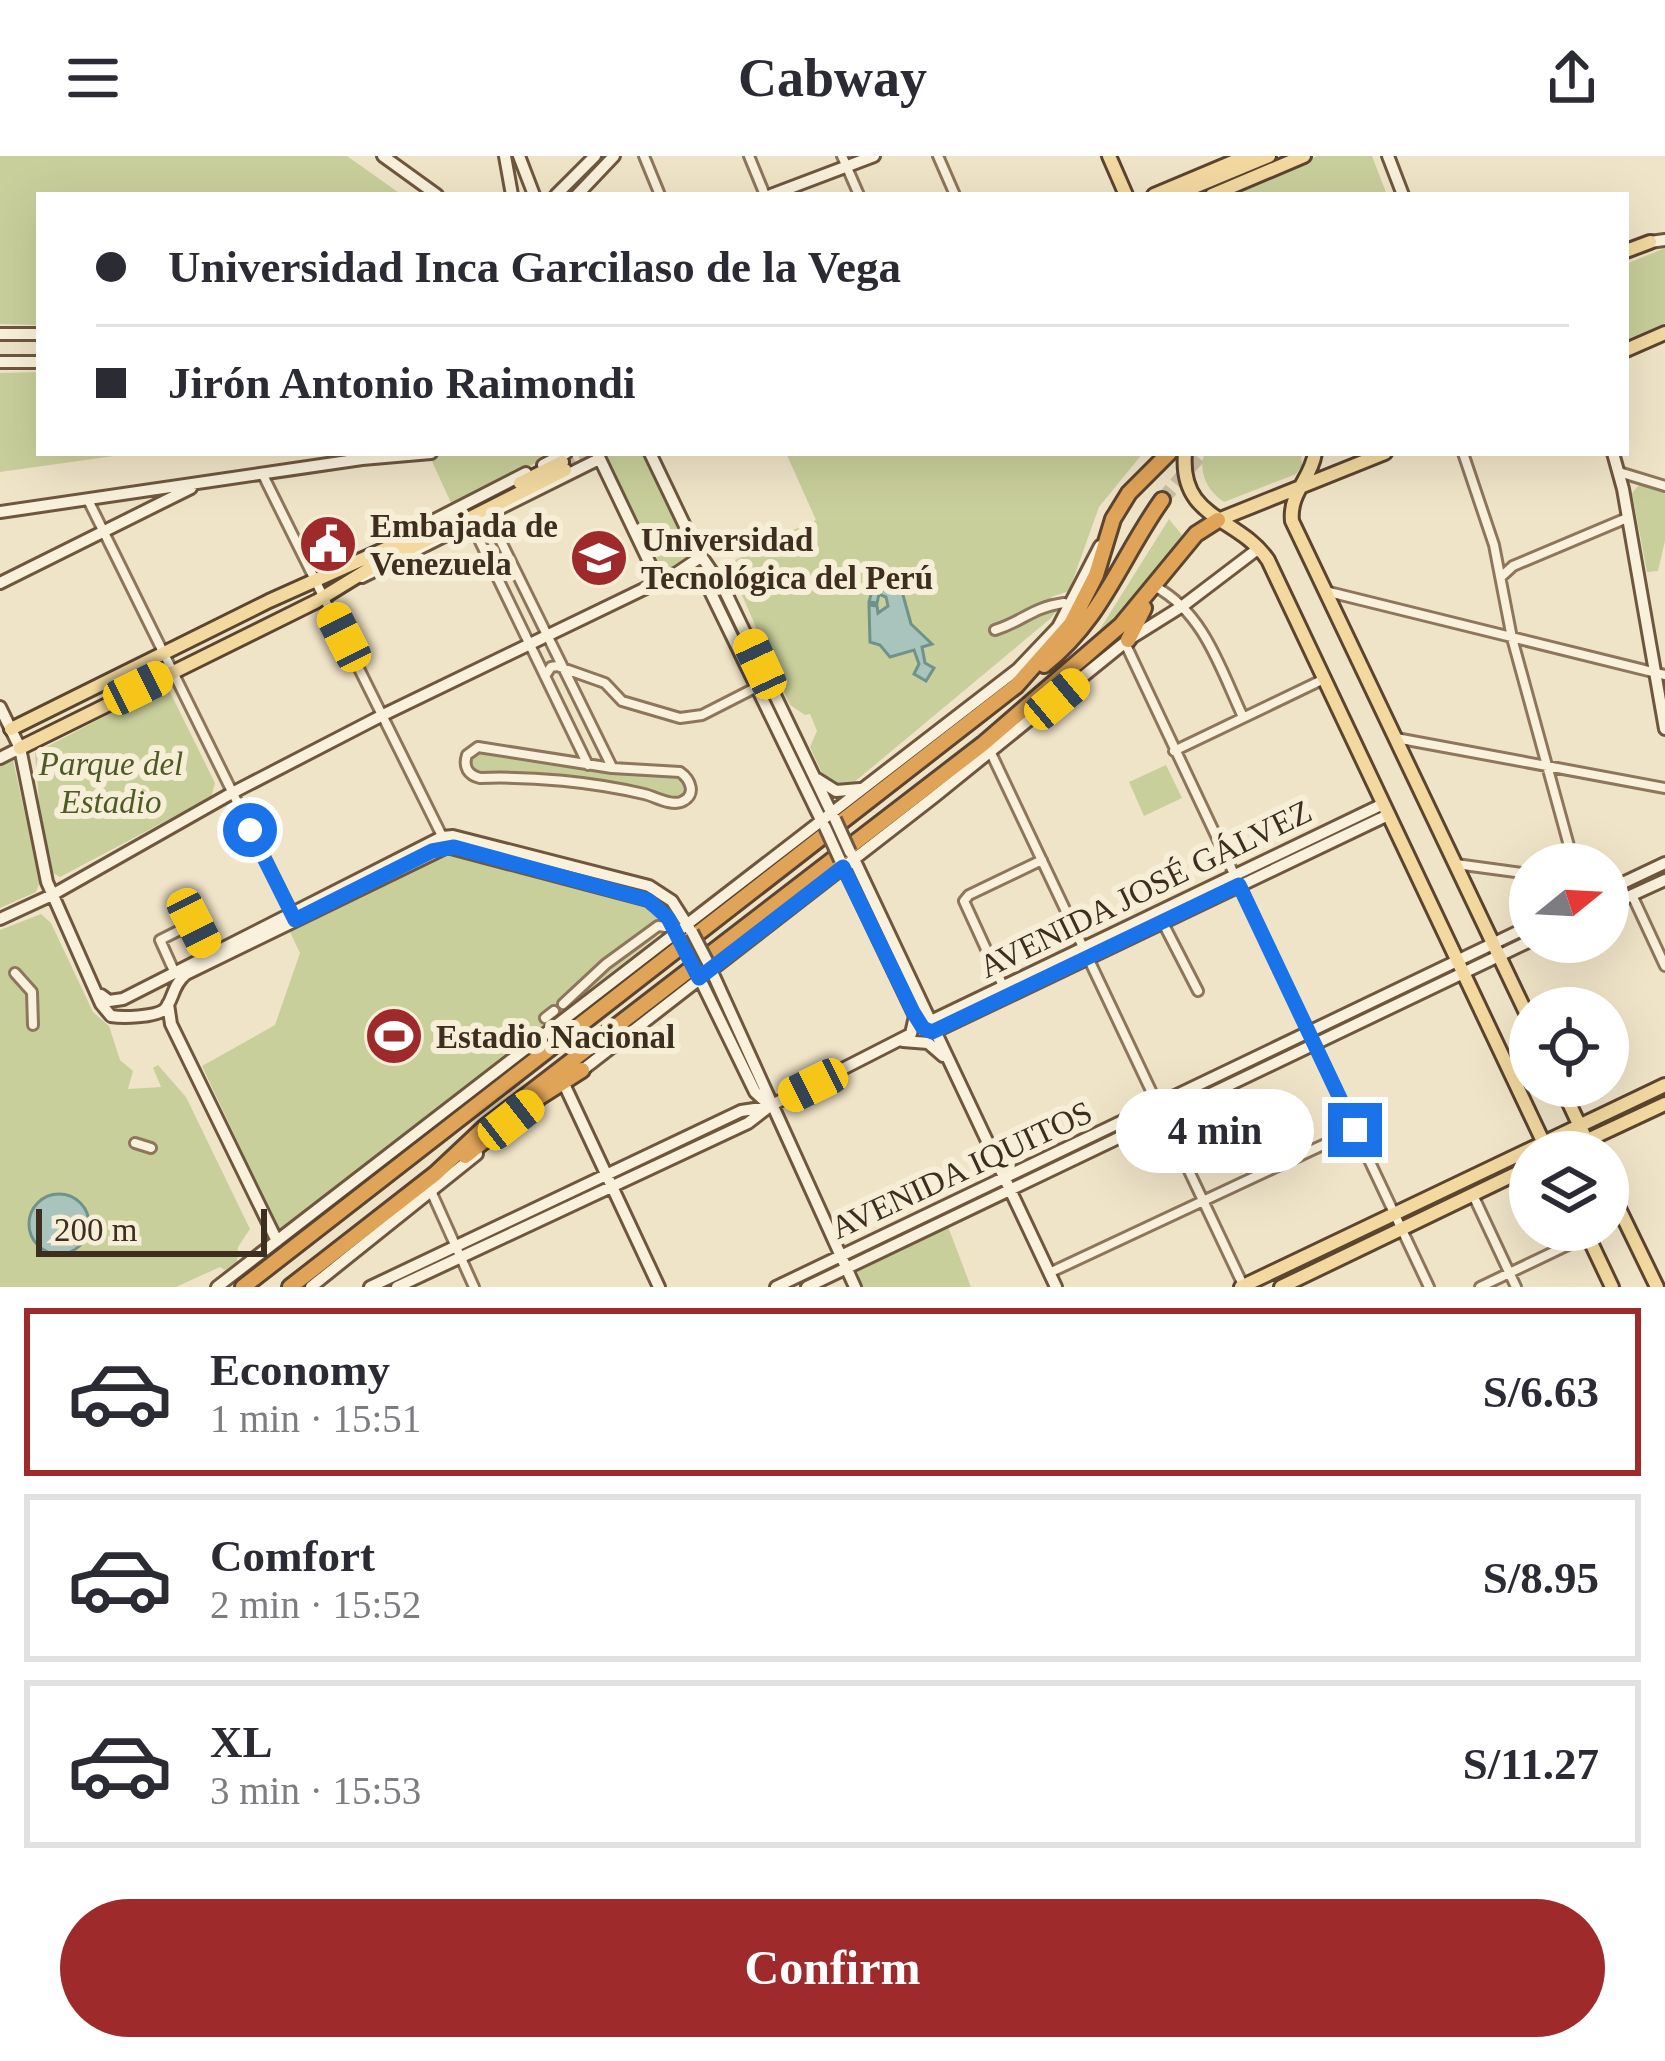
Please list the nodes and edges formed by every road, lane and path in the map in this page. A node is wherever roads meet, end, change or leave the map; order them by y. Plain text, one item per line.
1 (383, 156) edge
2 (505, 156) edge
3 (519, 156) edge
4 (595, 156) edge
5 (614, 156) edge
6 (644, 156) edge
7 (749, 156) edge
8 (874, 156) edge
9 (938, 156) edge
10 (1109, 156) edge
11 (1247, 156) edge
12 (1269, 156) edge
13 (1304, 156) edge
14 (1388, 156) edge
15 (844, 161) edge
16 (433, 192) edge
17 (511, 192) edge
18 (532, 192) edge
19 (559, 192) edge
20 (580, 192) edge
21 (659, 192) edge
22 (767, 192) edge
23 (775, 192) edge
24 (858, 192) edge
25 (955, 192) edge
26 (1125, 192) edge
27 (1161, 192) edge
28 (1182, 192) edge
29 (1219, 192) edge
30 (1401, 192) edge
31 (1660, 239) edge
32 (1629, 250) edge
33 (1665, 333) edge
34 (0, 334) edge
35 (36, 334) edge
36 (1648, 340) junction
37 (1665, 346) edge
38 (1629, 349) edge
39 (0, 362) edge
40 (36, 362) edge
41 (367, 456) edge
42 (598, 456) edge
43 (652, 456) edge
44 (1166, 456) edge
45 (1185, 456) edge
46 (1314, 456) edge
47 (1376, 456) edge
48 (1464, 456) edge
49 (1614, 456) edge
50 (563, 464) edge
51 (1619, 472) junction
52 (262, 473) junction
53 (200, 484) junction
54 (1299, 485) junction
55 (1665, 485) edge
56 (88, 500) junction
57 (1162, 500) tunnel mouth
58 (0, 512) edge
59 (490, 517) junction
60 (1628, 518) junction
61 (1218, 520) junction
62 (472, 525) junction
63 (103, 532) junction
64 (1107, 532) junction
65 (1494, 544) junction
66 (1259, 548) junction
67 (702, 556) junction
68 (1521, 562) junction
69 (672, 576) junction
70 (359, 578) junction
71 (1500, 578) junction
72 (315, 579) junction
73 (0, 583) edge
74 (1154, 590) junction
75 (1324, 590) junction
76 (324, 597) junction
77 (1064, 603) dead end
78 (1184, 605) junction
79 (537, 616) junction
80 (519, 623) junction
81 (994, 630) dead end
82 (547, 636) junction
83 (1512, 638) junction
84 (1126, 641) junction
85 (530, 645) junction
86 (163, 652) junction
87 (562, 668) junction
88 (173, 671) junction
89 (1659, 674) edge
90 (545, 677) junction
91 (1324, 679) junction
92 (1016, 686) junction
93 (757, 687) junction
94 (0, 707) edge
95 (383, 715) junction
96 (1243, 717) junction
97 (1665, 729) edge
98 (5, 731) edge
99 (1396, 738) junction
100 (20, 748) junction
101 (991, 752) junction
102 (1174, 752) junction
103 (0, 758) edge
104 (588, 765) junction
105 (1547, 768) junction
106 (612, 769) junction
107 (812, 773) junction
108 (863, 788) junction
109 (1665, 788) edge
110 (232, 793) junction
111 (1385, 810) junction
112 (828, 820) junction
113 (444, 842) junction
114 (1568, 843) edge
115 (847, 859) junction
116 (1042, 860) junction
117 (1456, 864) junction
118 (1664, 870) edge
119 (1509, 871) edge
120 (1237, 880) junction
121 (1629, 882) edge
122 (1632, 895) junction
123 (52, 896) junction
124 (1629, 896) edge
125 (32, 904) junction
126 (293, 916) junction
127 (0, 919) edge
128 (1163, 922) junction
129 (65, 923) junction
130 (665, 927) dead end
131 (685, 933) junction
132 (1509, 940) edge
133 (1509, 946) edge
134 (1494, 950) junction
135 (1085, 952) junction
136 (215, 953) junction
137 (644, 961) junction
138 (1463, 965) junction
139 (710, 966) junction
140 (1665, 966) edge
141 (174, 971) junction
142 (15, 973) dead end
143 (698, 975) junction
144 (150, 985) junction
145 (1003, 986) junction
146 (1513, 987) edge
147 (1198, 991) dead end
148 (98, 993) junction
149 (169, 1002) junction
150 (153, 1012) junction
151 (913, 1012) junction
152 (545, 1018) dead end
153 (33, 1024) dead end
154 (171, 1024) junction
155 (934, 1026) junction
156 (1312, 1038) junction
157 (903, 1042) junction
158 (582, 1070) junction
159 (953, 1070) junction
160 (564, 1084) junction
161 (1665, 1085) edge
162 (1665, 1104) edge
163 (770, 1106) junction
164 (1570, 1107) edge
165 (1161, 1110) junction
166 (454, 1124) junction
167 (1578, 1127) junction
168 (1355, 1130) junction
169 (1541, 1131) edge
170 (1571, 1131) edge
171 (1580, 1131) edge
172 (1612, 1131) edge
173 (135, 1143) dead end
174 (151, 1148) dead end
175 (1509, 1163) edge
176 (435, 1174) junction
177 (1509, 1177) edge
178 (609, 1181) junction
179 (1006, 1184) junction
180 (431, 1192) junction
181 (1473, 1195) junction
182 (1204, 1201) junction
183 (1395, 1214) junction
184 (1402, 1229) junction
185 (1629, 1229) edge
186 (277, 1241) junction
187 (458, 1251) junction
188 (1550, 1251) edge
189 (1595, 1251) edge
190 (843, 1262) junction
191 (1509, 1272) junction
192 (1049, 1274) junction
193 (217, 1287) edge
194 (243, 1287) edge
195 (290, 1287) edge
196 (311, 1287) edge
197 (370, 1287) edge
198 (397, 1287) edge
199 (474, 1287) edge
200 (659, 1287) edge
201 (776, 1287) edge
202 (807, 1287) edge
203 (855, 1287) edge
204 (1056, 1287) edge
205 (1243, 1287) edge
206 (1281, 1287) edge
207 (1430, 1287) edge
208 (1480, 1287) edge
209 (1516, 1287) edge
210 (1612, 1287) edge
211 (1657, 1287) edge

1 - 16 main road
2 - 17 main road
3 - 18 main road
4 - 19 main road
5 - 20 main road
6 - 21 street
7 - 22 street
8 - 15 main road
9 - 25 street
10 - 26 main road
11 - 27 main road
12 - 28 main road
13 - 29 main road
14 - 30 main road
15 - 23 main road
15 - 24 street
31 - 32 main road
33 - 36 main road
34 - 35 main road
36 - 37 main road
36 - 38 main road
39 - 40 main road
41 - 52 main road
42 - 50 main road
42 - 69 main road
43 - 67 main road
44 - 64 highway
45 - 61 main road
46 - 54 main road
47 - 54 main road
48 - 65 street
49 - 51 main road
50 - 59 main road
50 - 70 main road
50 - 72 main road
51 - 55 street
51 - 60 main road
52 - 53 main road
52 - 72 street
53 - 56 main road
53 - 63 main road
54 - 61 main road
54 - 75 main road
56 - 58 main road
56 - 63 street
57 - 92 highway
59 - 62 main road
59 - 79 street
60 - 68 street
60 - 89 main road
61 - 66 main road
61 - 74 highway
62 - 70 main road
62 - 80 street
63 - 73 main road
63 - 86 street
64 - 92 highway
64 - 108 main road
65 - 68 street
65 - 71 street
66 - 78 main road
66 - 91 main road
67 - 69 main road
67 - 107 main road
68 - 71 street
69 - 82 main road
69 - 93 main road
70 - 76 main road
71 - 83 street
72 - 76 street
72 - 86 main road
74 - 78 street
74 - 84 highway
74 - 176 highway
75 - 83 street
75 - 99 main road
76 - 88 main road
76 - 95 street
77 - 81 street
78 - 84 main road
78 - 96 street
79 - 80 street
79 - 82 street
80 - 85 street
82 - 85 main road
82 - 87 street
83 - 89 street
83 - 105 street
84 - 101 main road
84 - 102 street
85 - 90 street
85 - 95 main road
86 - 88 street
86 - 98 main road
87 - 90 street
87 - 93 street
87 - 106 street
88 - 100 main road
88 - 110 street
89 - 97 main road
90 - 104 street
91 - 96 street
91 - 111 main road
92 - 166 highway
93 - 112 main road
94 - 98 main road
95 - 110 main road
95 - 113 street
96 - 102 street
98 - 100 main road
99 - 105 street
99 - 117 main road
100 - 103 main road
100 - 123 main road
101 - 115 main road
101 - 116 street
102 - 120 street
104 - 106 street
104 - 106 street
105 - 109 street
105 - 114 street
107 - 108 main road
107 - 112 main road
108 - 112 main road
110 - 123 main road
110 - 126 street
111 - 120 main road, AVENIDA JOSÉ GÁLVEZ
111 - 138 main road
112 - 115 main road, bridge
112 - 131 main road
113 - 126 main road
113 - 131 main road
115 - 139 main road
115 - 151 main road
115 - 155 main road
116 - 135 street
116 - 145 street
117 - 119 street
117 - 134 main road
118 - 121 main road
118 - 122 main road
120 - 128 main road, AVENIDA JOSÉ GÁLVEZ
120 - 135 main road, AVENIDA JOSÉ GÁLVEZ
120 - 156 street
122 - 124 main road
122 - 140 street
123 - 125 main road
123 - 129 main road
125 - 127 main road
125 - 129 main road
126 - 136 main road
128 - 135 main road, AVENIDA JOSÉ GÁLVEZ
128 - 147 street
129 - 148 main road
130 - 152 street
131 - 137 main road
131 - 139 main road, bridge
131 - 143 main road, bridge
132 - 134 main road
133 - 134 main road
134 - 138 main road, AVENIDA IQUITOS
134 - 146 main road
135 - 145 main road, AVENIDA JOSÉ GÁLVEZ
135 - 155 main road, AVENIDA JOSÉ GÁLVEZ
135 - 165 street
136 - 141 main road
136 - 141 street
136 - 149 main road
137 - 166 highway
137 - 186 main road
138 - 156 main road, AVENIDA IQUITOS
138 - 169 main road
139 - 143 main road
139 - 163 main road
141 - 144 main road
142 - 153 street
143 - 158 main road
143 - 163 main road
144 - 148 main road
144 - 149 main road
144 - 150 main road
145 - 155 main road, AVENIDA JOSÉ GÁLVEZ
148 - 150 main road
149 - 150 main road
149 - 154 main road
150 - 154 main road
151 - 155 main road
151 - 157 main road
154 - 186 main road
155 - 159 main road
156 - 165 main road, AVENIDA IQUITOS
156 - 168 street
157 - 159 main road
157 - 163 main road
158 - 160 main road
158 - 176 highway
159 - 179 main road
160 - 178 main road
160 - 180 main road
161 - 167 main road
162 - 172 main road
163 - 178 main road
163 - 190 main road
164 - 167 main road
165 - 179 main road, AVENIDA IQUITOS
165 - 182 street
166 - 194 highway
167 - 170 main road
167 - 171 main road
168 - 182 street
168 - 183 street
173 - 174 street
175 - 183 main road
176 - 195 highway
177 - 181 main road
178 - 187 main road
178 - 200 main road
179 - 190 main road, AVENIDA IQUITOS
179 - 192 main road
180 - 187 street
180 - 196 main road
181 - 184 main road
181 - 191 street
182 - 192 street
182 - 205 street
183 - 184 street
183 - 205 main road
184 - 206 main road
184 - 207 street
185 - 211 main road
186 - 193 main road
187 - 197 main road
187 - 198 main road
187 - 199 street
188 - 191 street
189 - 210 main road
190 - 201 main road, AVENIDA IQUITOS
190 - 202 main road, AVENIDA IQUITOS
190 - 203 main road
191 - 208 street
191 - 209 street
192 - 204 main road

